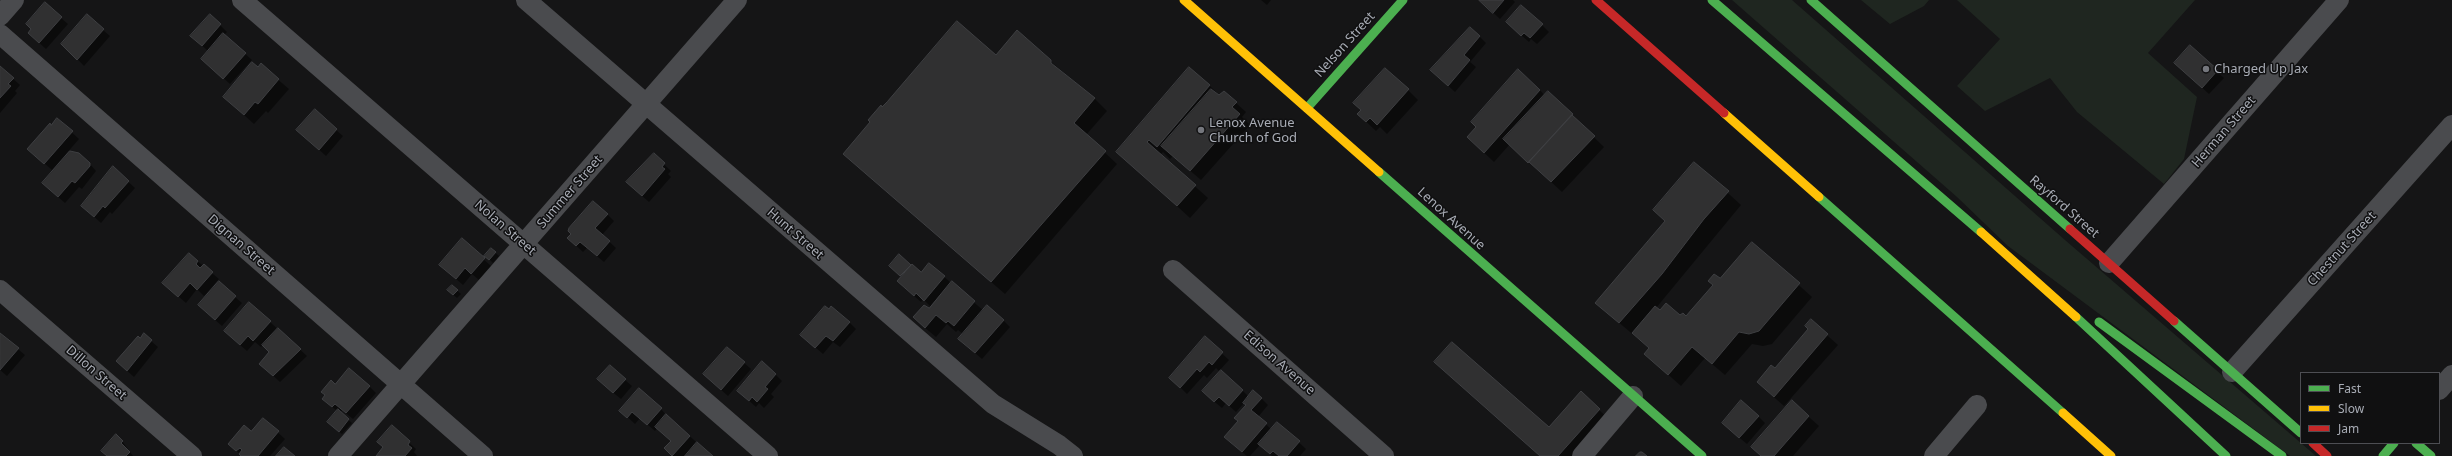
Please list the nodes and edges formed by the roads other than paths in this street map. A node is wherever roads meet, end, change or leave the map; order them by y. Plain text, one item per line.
1 (14, 0) edge
2 (242, 0) edge
3 (526, 0) edge
4 (737, 0) edge
5 (1184, 0) edge
6 (1403, 0) edge
7 (1596, 0) edge
8 (1712, 0) edge
9 (1811, 0) edge
10 (2339, 0) edge
11 (0, 16) edge
12 (0, 34) edge
13 (646, 105) junction
14 (1306, 108) junction
15 (2452, 125) edge
16 (524, 244) junction
17 (2108, 263) junction
18 (2020, 265) junction
19 (1173, 270) dead end
20 (1922, 288) junction
21 (0, 290) edge
22 (2232, 372) junction
23 (2452, 375) edge
24 (401, 384) junction
25 (2440, 389) edge
26 (1633, 396) junction
27 (1977, 405) dead end
28 (2058, 422) dead end
29 (2300, 432) edge
30 (2314, 444) edge
31 (2393, 444) edge
32 (2417, 444) edge
33 (192, 456) edge
34 (338, 456) edge
35 (483, 456) edge
36 (768, 456) edge
37 (1073, 456) edge
38 (1384, 456) edge
39 (1582, 456) edge
40 (1702, 456) edge
41 (1934, 456) edge
42 (2111, 456) edge
43 (2226, 456) edge
44 (2282, 456) edge
45 (2327, 456) edge
46 (2383, 456) edge
47 (2431, 456) edge

1 - 11 street
2 - 16 street, Nolan Street
3 - 13 street, Hunt Street
4 - 13 street, Summer Street
5 - 14 main road, Lenox Avenue
6 - 14 main road, Nelson Street
7 - 20 main road
8 - 18 main road
9 - 17 main road, Rayford Street
10 - 17 street, Herman Street
12 - 24 street, Dignan Street
13 - 16 street, Summer Street
13 - 37 street, Hunt Street
14 - 26 main road, Lenox Avenue
15 - 22 street, Chestnut Street
16 - 24 street, Summer Street
16 - 36 street, Nolan Street
17 - 22 main road, Rayford Street
18 - 43 main road
18 - 44 main road
19 - 38 street, Edison Avenue
20 - 28 main road
20 - 42 main road
21 - 33 street, Dillon Street
22 - 29 main road, Rayford Street
23 - 25 street
24 - 34 street, Summer Street
24 - 35 street, Dignan Street
26 - 39 street
26 - 40 main road, Lenox Avenue
27 - 41 street
30 - 45 main road
31 - 46 main road
32 - 47 main road

